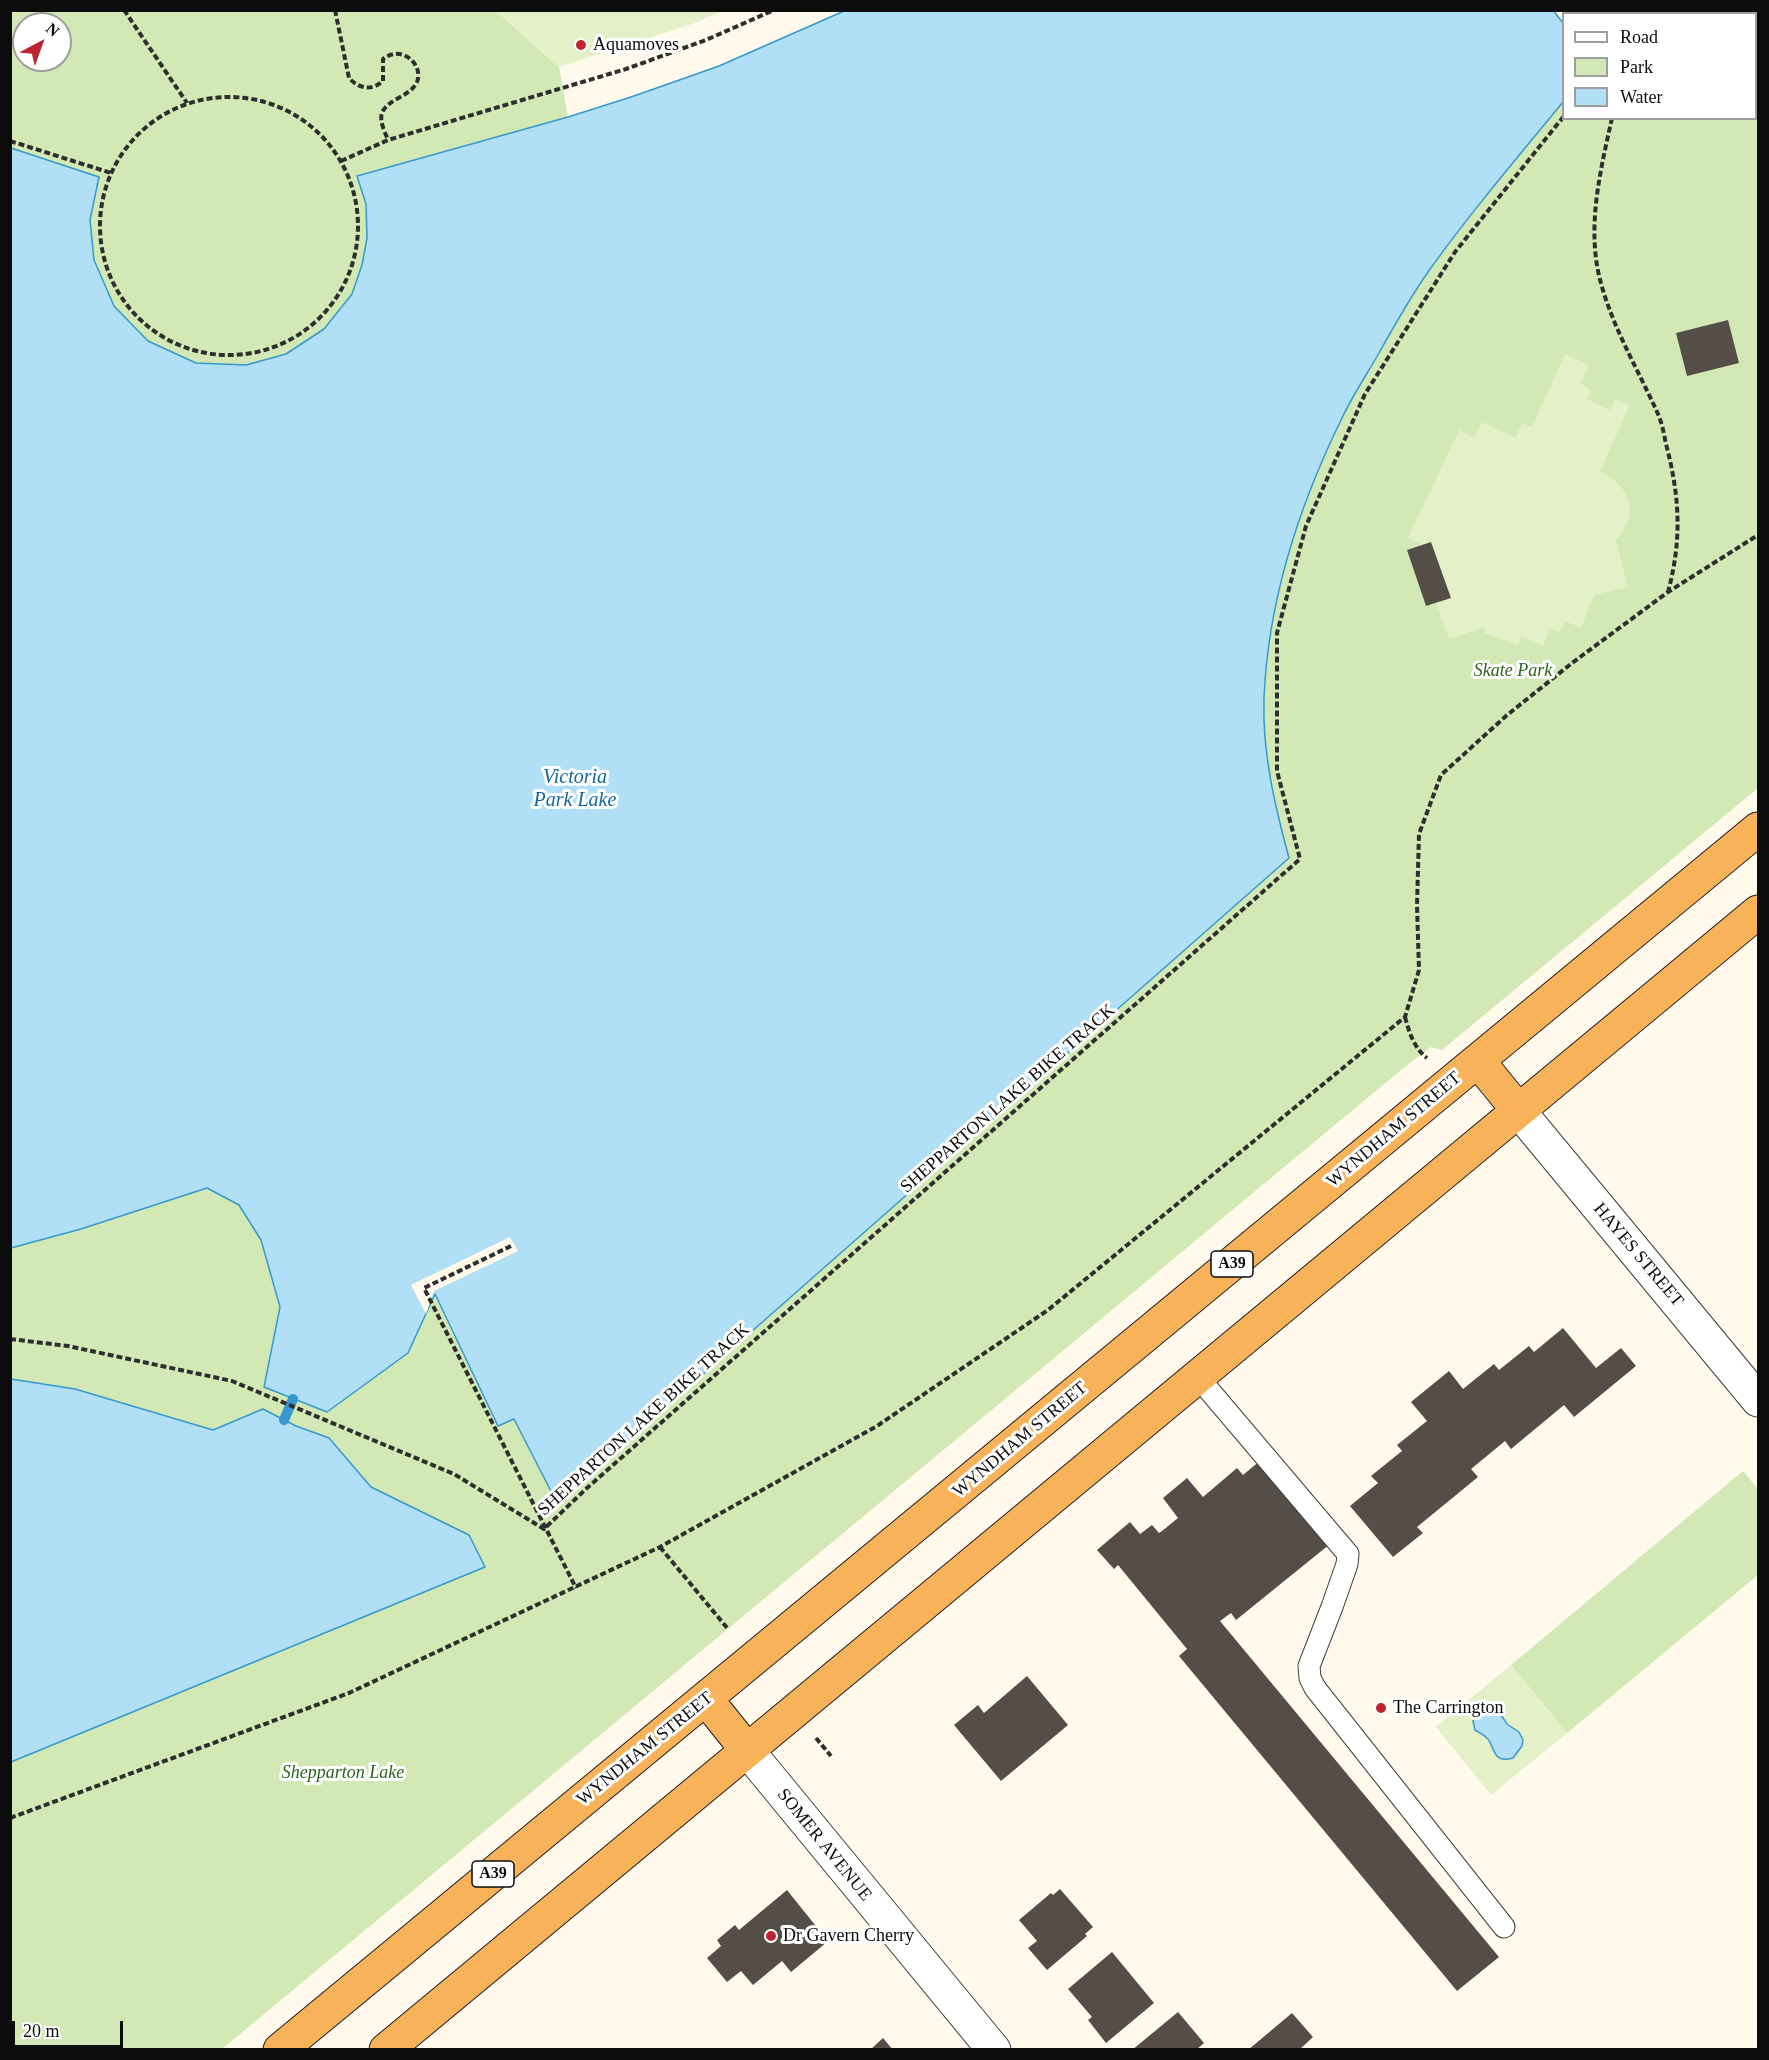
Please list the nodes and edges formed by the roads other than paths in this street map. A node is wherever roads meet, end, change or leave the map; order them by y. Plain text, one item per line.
1 (1758, 829) edge
2 (1758, 912) edge
3 (1467, 1070) junction
4 (1518, 1110) junction
5 (1197, 1376) junction
6 (1758, 1400) edge
7 (706, 1699) junction
8 (747, 1750) junction
9 (1504, 1927) dead end
10 (280, 2049) edge
11 (387, 2049) edge
12 (994, 2049) edge

1 - 3 highway, WYNDHAM STREET / A39
2 - 4 highway
3 - 4 highway
3 - 7 highway, WYNDHAM STREET / A39
4 - 5 highway
4 - 6 street, HAYES STREET
5 - 8 highway
5 - 9 lane
7 - 8 highway
7 - 10 highway, WYNDHAM STREET / A39
8 - 11 highway
8 - 12 street, SOMER AVENUE

